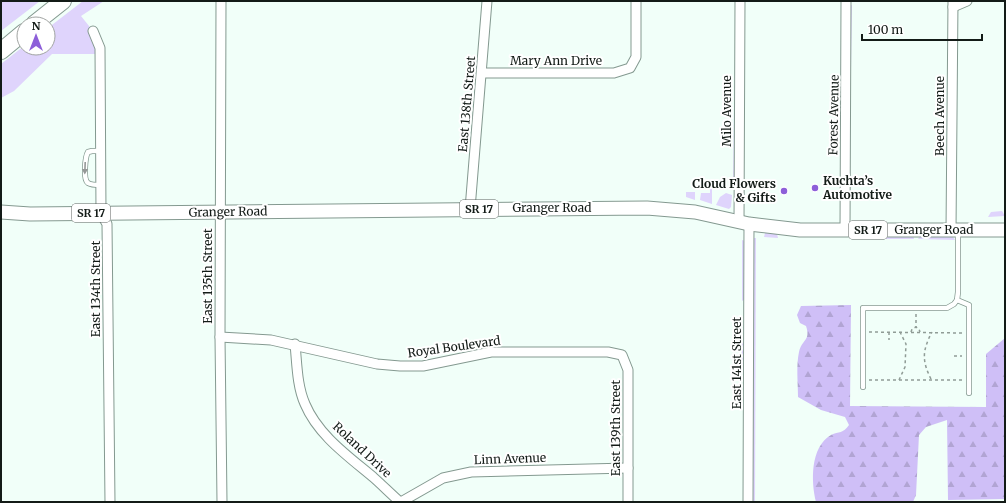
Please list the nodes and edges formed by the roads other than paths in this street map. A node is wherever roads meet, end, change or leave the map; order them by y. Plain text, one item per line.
1 (63, 1) edge
2 (221, 1) edge
3 (488, 1) edge
4 (636, 1) edge
5 (740, 1) edge
6 (846, 1) edge
7 (967, 1) edge
8 (953, 4) edge
9 (44, 16) edge
10 (92, 31) dead end
11 (16, 39) edge
12 (1, 51) edge
13 (482, 72) junction
14 (101, 151) junction
15 (101, 185) junction
16 (470, 209) junction
17 (1, 212) edge
18 (220, 212) junction
19 (101, 213) junction
20 (744, 223) junction
21 (845, 230) junction
22 (955, 230) junction
23 (1005, 230) edge
24 (957, 300) junction
25 (220, 337) junction
26 (295, 344) junction
27 (622, 355) joint
28 (863, 387) dead end
29 (969, 393) dead end
30 (628, 468) junction
31 (110, 502) edge
32 (222, 502) edge
33 (400, 502) edge
34 (628, 502) edge
35 (748, 502) edge

1 - 9 highway
2 - 18 street, East 135th Street
3 - 13 street, East 138th Street
4 - 13 street, Mary Ann Drive
5 - 20 street, Milo Avenue
6 - 21 street, Forest Avenue
7 - 8 street
8 - 22 street, Beech Avenue
10 - 14 street, East 134th Street
11 - 12 highway
13 - 16 street, East 138th Street
14 - 15 street, East 134th Street
14 -> 15 lane
15 - 19 street, East 134th Street
16 - 18 main road, Granger Road / SR 17
16 - 20 main road, Granger Road / SR 17
17 - 19 main road, Granger Road / SR 17
18 - 19 main road, Granger Road / SR 17
18 - 25 street, East 135th Street
19 - 31 street, East 134th Street
20 - 21 main road, Granger Road / SR 17
20 - 35 street, East 141st Street
21 - 22 main road, Granger Road / SR 17
22 - 23 main road, Granger Road / SR 17
22 - 24 lane
24 - 28 lane
24 - 29 lane
25 - 26 street, Royal Boulevard
25 - 32 street, East 135th Street
26 - 27 street, Royal Boulevard
26 - 33 street, Roland Drive
27 - 30 street, East 139th Street
30 - 33 street, Linn Avenue
30 - 34 street, East 139th Street

